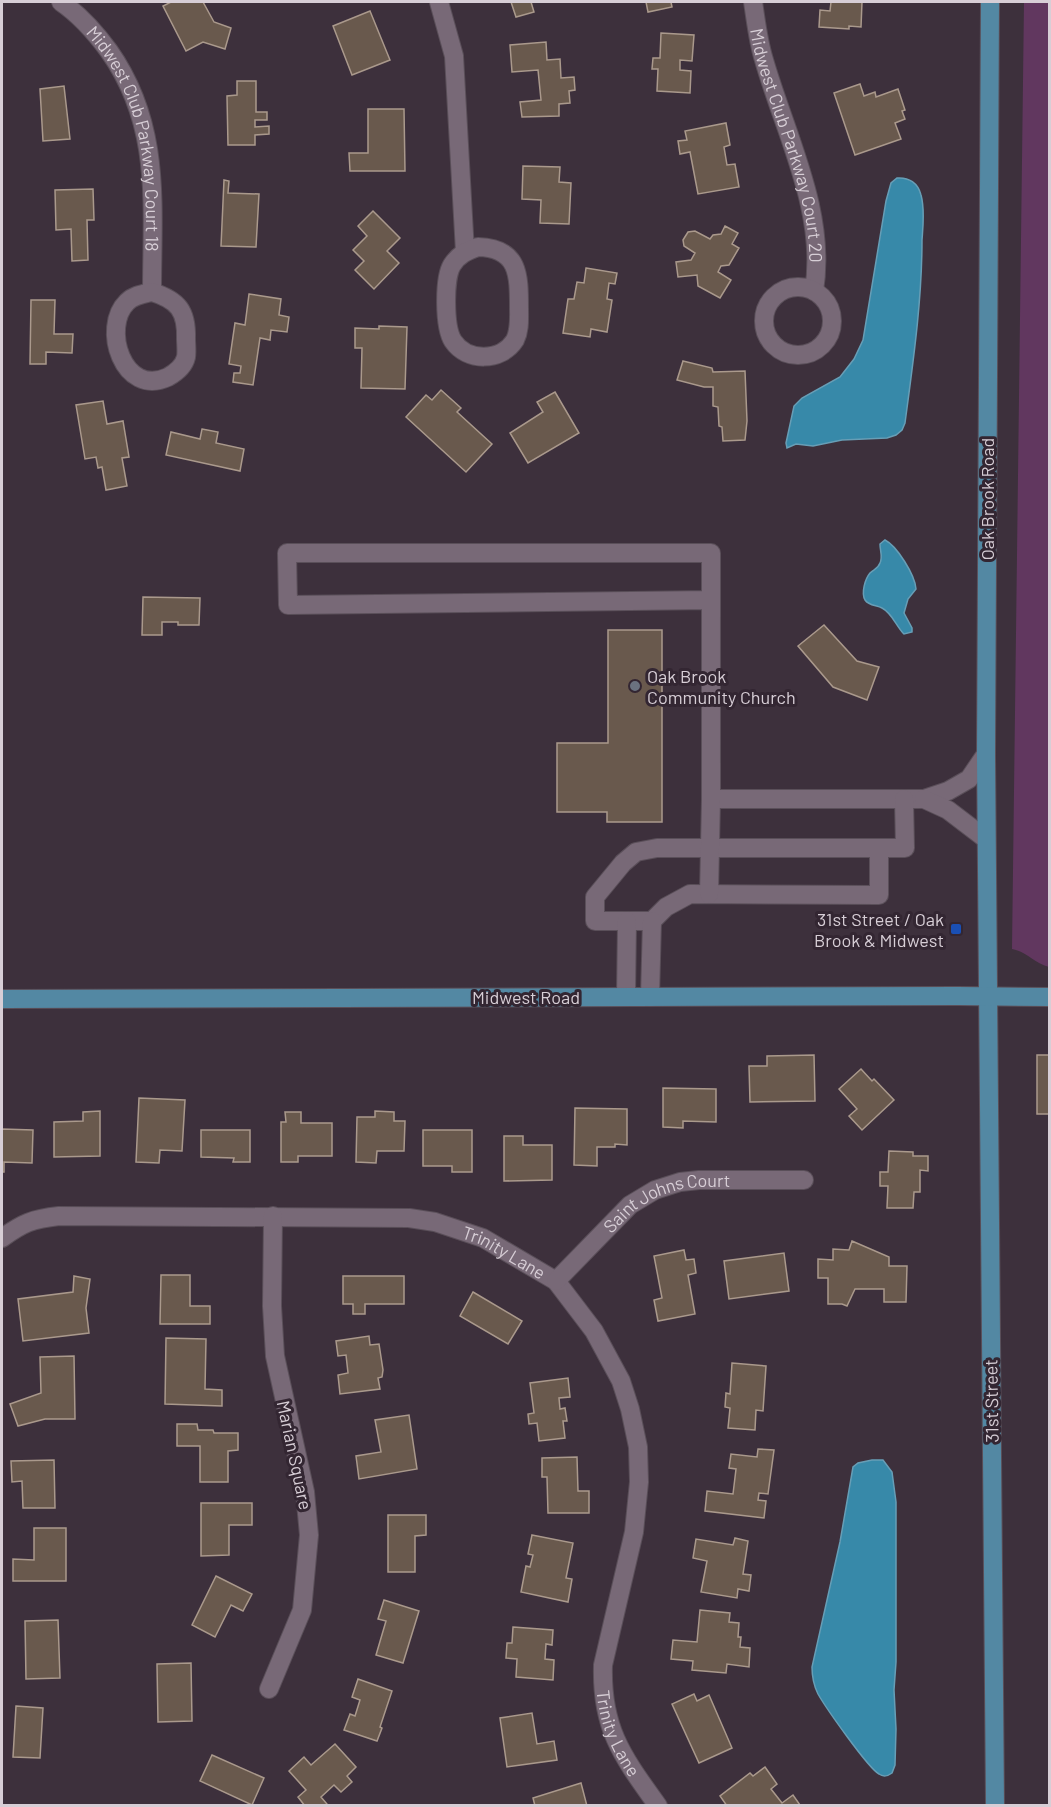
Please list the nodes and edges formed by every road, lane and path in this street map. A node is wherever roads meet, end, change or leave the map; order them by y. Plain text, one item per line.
1 (61, 2) edge
2 (439, 2) edge
3 (753, 2) edge
4 (990, 2) edge
5 (465, 252) junction
6 (814, 291) dead end
7 (152, 292) junction
8 (711, 600) junction
9 (986, 754) junction
10 (711, 799) junction
11 (904, 799) junction
12 (924, 799) junction
13 (986, 839) junction
14 (709, 848) junction
15 (879, 848) junction
16 (709, 894) junction
17 (627, 921) junction
18 (652, 921) junction
19 (626, 997) junction
20 (650, 997) junction
21 (988, 997) junction
22 (1050, 998) edge
23 (2, 999) edge
24 (804, 1180) dead end
25 (273, 1216) junction
26 (2, 1239) edge
27 (556, 1281) junction
28 (269, 1689) dead end
29 (658, 1806) edge
30 (995, 1806) edge

1 - 7 street, Midwest Club Parkway Court 18
2 - 5 street
3 - 6 street, Midwest Club Parkway Court 20
4 - 9 main road, Oak Brook Road
5 - 5 street
7 - 7 street
8 - 8 street
8 - 10 street
9 - 12 street
9 - 13 main road, Oak Brook Road
10 - 11 street
10 - 14 street
11 - 12 street
11 - 15 street
12 - 13 street
13 - 21 main road, Oak Brook Road
14 - 15 street
14 - 16 street
14 - 17 street
15 - 16 street
16 - 18 street
17 - 18 street
17 - 19 street
18 - 20 street
19 - 20 main road, Midwest Road
19 - 23 main road, Midwest Road
20 - 21 main road, Midwest Road
21 - 22 main road, Midwest Road
21 - 30 main road, 31st Street
24 - 27 street, Saint Johns Court
25 - 26 street, Trinity Lane
25 - 27 street, Trinity Lane
25 - 28 street, Marian Square
27 - 29 street, Trinity Lane

